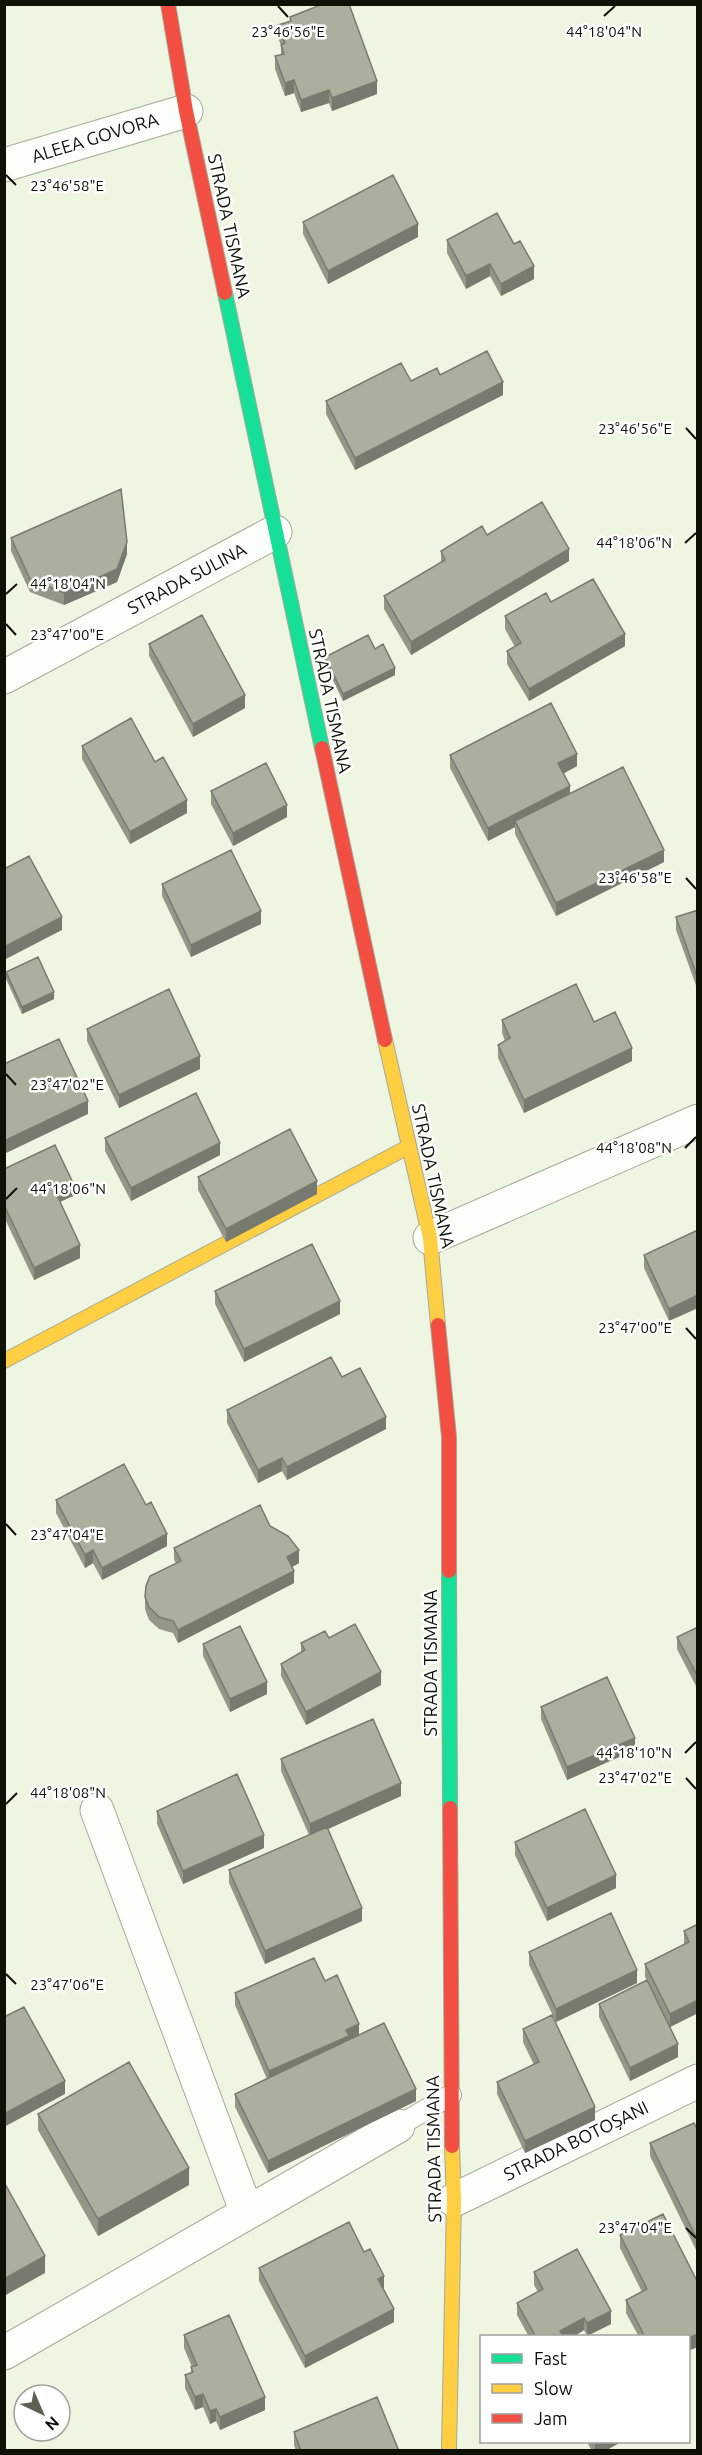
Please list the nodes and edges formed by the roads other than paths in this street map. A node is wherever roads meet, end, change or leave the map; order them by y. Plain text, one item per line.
1 (168, 4) edge
2 (186, 111) junction
3 (4, 165) edge
4 (275, 532) junction
5 (4, 677) edge
6 (698, 1121) edge
7 (408, 1147) junction
8 (430, 1238) junction
9 (4, 1361) edge
10 (97, 1810) dead end
11 (698, 2081) edge
12 (451, 2095) junction
13 (398, 2126) joint
14 (454, 2200) junction
15 (247, 2213) junction
16 (4, 2353) edge
17 (448, 2451) edge

1 - 2 street, STRADA TISMANA
2 - 3 street, ALEEA GOVORA
2 - 4 street, STRADA TISMANA
4 - 5 street, STRADA SULINA
4 - 7 street, STRADA TISMANA
6 - 8 street
7 - 8 street, STRADA TISMANA
7 - 9 street
8 - 12 street, STRADA TISMANA
10 - 15 street
11 - 14 street, STRADA BOTOȘANI
12 - 13 lane
12 - 14 street, STRADA TISMANA
13 - 15 street
14 - 17 street, STRADA TISMANA
15 - 16 street

